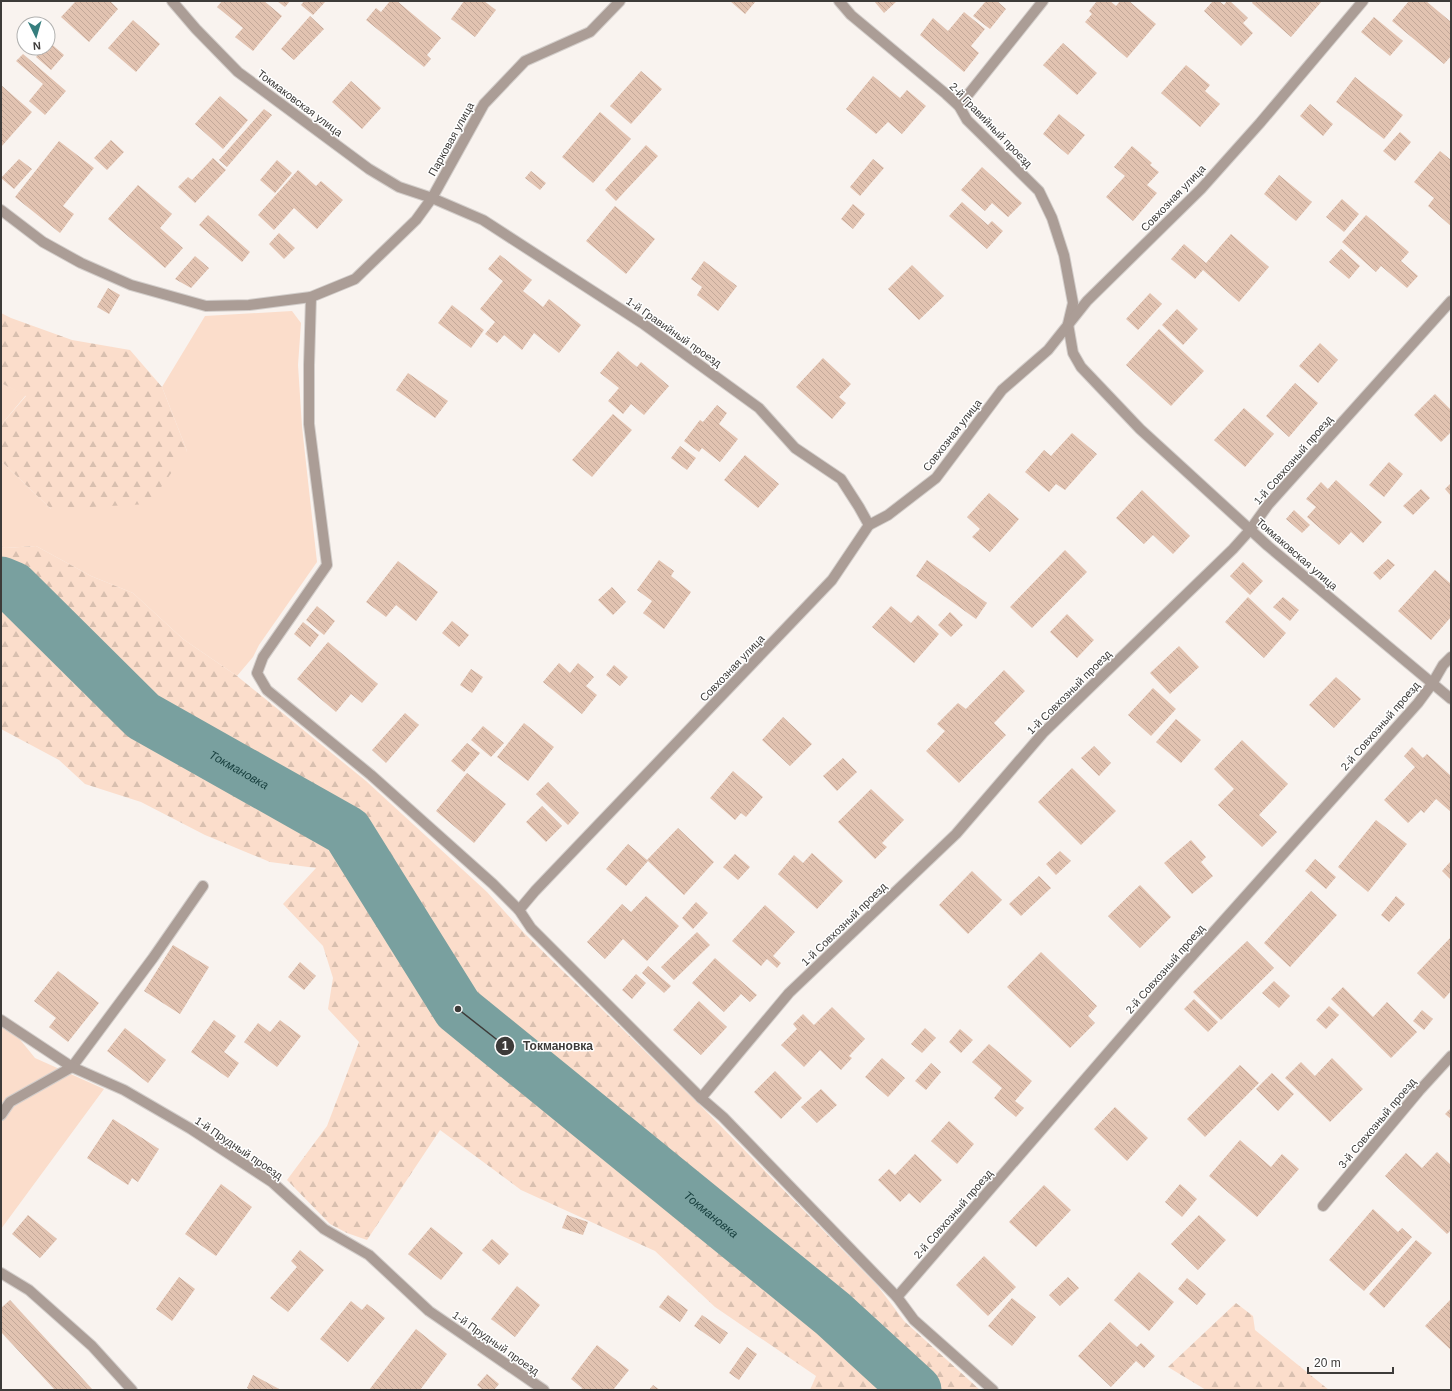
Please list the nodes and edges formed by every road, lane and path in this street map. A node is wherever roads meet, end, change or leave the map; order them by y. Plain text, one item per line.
1 (620, 1) edge
2 (839, 1) edge
3 (1043, 1) edge
4 (1363, 1) edge
5 (178, 3) edge
6 (959, 106) junction
7 (432, 198) junction
8 (1, 210) edge
9 (311, 297) junction
10 (1451, 301) edge
11 (1068, 324) junction
12 (868, 525) junction
13 (1250, 530) junction
14 (1451, 657) edge
15 (1432, 684) junction
16 (1451, 699) edge
17 (203, 886) dead end
18 (519, 910) junction
19 (1, 1020) edge
20 (1451, 1056) edge
21 (72, 1066) junction
22 (701, 1098) junction
23 (1, 1115) edge
24 (1323, 1206) dead end
25 (1, 1273) edge
26 (897, 1297) junction
27 (132, 1390) edge
28 (544, 1390) edge
29 (993, 1390) edge

1 - 7 street, Парковая улица
2 - 6 street, 2-й Гравийный проезд
3 - 6 street
4 - 11 street, Совхозная улица
5 - 7 street, Токмаковская улица
6 - 11 street, 2-й Гравийный проезд
7 - 9 street, Парковая улица
7 - 12 street, 1-й Гравийный проезд
8 - 9 street, Парковая улица
9 - 18 street
10 - 13 street, 1-й Совхозный проезд
11 - 12 street, Совхозная улица
11 - 13 street, Токмаковская улица
12 - 18 street, Совхозная улица
13 - 15 street, Токмаковская улица
13 - 22 street, 1-й Совхозный проезд
14 - 15 street, 2-й Совхозный проезд
15 - 16 street, Токмаковская улица
15 - 26 street, 2-й Совхозный проезд
17 - 21 street
18 - 22 street
19 - 21 street, 1-й Прудный проезд
20 - 24 street, 3-й Совхозный проезд
21 - 23 street
21 - 28 street, 1-й Прудный проезд
22 - 26 street
25 - 27 street
26 - 29 street

